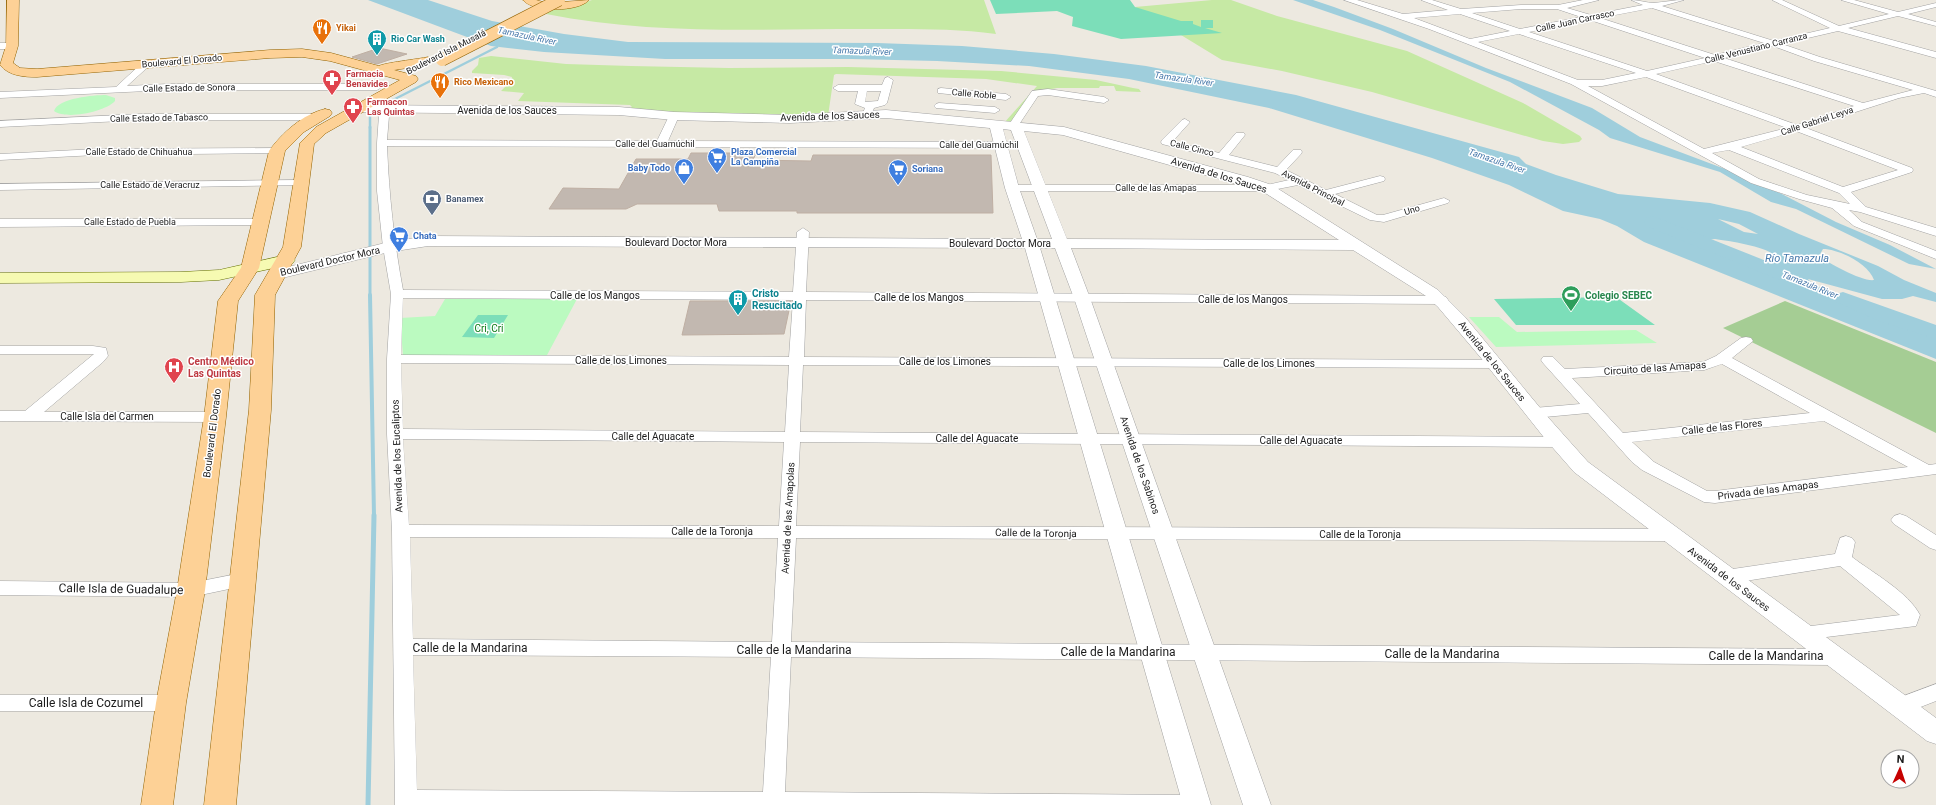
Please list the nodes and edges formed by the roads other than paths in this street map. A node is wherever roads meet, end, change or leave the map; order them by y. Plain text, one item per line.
1 (13, 0) edge
2 (529, 0) edge
3 (547, 0) edge
4 (559, 0) edge
5 (583, 0) edge
6 (1348, 0) edge
7 (1425, 0) edge
8 (1490, 0) edge
9 (1590, 0) edge
10 (1635, 0) edge
11 (1680, 0) edge
12 (1776, 0) edge
13 (1845, 0) edge
14 (1653, 5) junction
15 (1936, 5) edge
16 (1521, 7) junction
17 (1558, 7) junction
18 (1460, 11) junction
19 (1894, 14) junction
20 (1400, 16) junction
21 (1590, 17) junction
22 (1936, 24) edge
23 (1837, 28) junction
24 (1522, 32) junction
25 (1470, 41) junction
26 (1773, 44) junction
27 (6, 46) edge
28 (1936, 55) edge
29 (1717, 58) junction
30 (434, 60) junction
31 (144, 67) junction
32 (371, 67) junction
33 (1647, 74) junction
34 (0, 78) edge
35 (395, 81) junction
36 (1574, 82) junction
37 (838, 88) dead end
38 (863, 88) junction
39 (119, 89) junction
40 (1933, 93) edge
41 (0, 95) edge
42 (1006, 97) dead end
43 (1104, 100) dead end
44 (939, 106) junction
45 (1863, 106) junction
46 (362, 110) junction
47 (386, 110) junction
48 (869, 110) junction
49 (674, 116) junction
50 (318, 117) junction
51 (995, 117) junction
52 (937, 119) junction
53 (1185, 122) dead end
54 (0, 124) edge
55 (1016, 126) junction
56 (1796, 128) junction
57 (1240, 135) dead end
58 (382, 143) junction
59 (662, 144) junction
60 (1000, 145) junction
61 (1024, 145) junction
62 (1732, 147) junction
63 (277, 151) junction
64 (1297, 152) dead end
65 (1704, 152) junction
66 (0, 156) edge
67 (1222, 156) junction
68 (1279, 171) junction
69 (1380, 179) dead end
70 (1299, 181) junction
71 (300, 183) junction
72 (270, 184) junction
73 (0, 187) edge
74 (1041, 187) junction
75 (1012, 188) junction
76 (1267, 188) junction
77 (1843, 191) junction
78 (1323, 194) junction
79 (1444, 200) dead end
80 (1836, 205) junction
81 (1862, 210) junction
82 (1380, 219) joint
83 (261, 222) junction
84 (0, 223) edge
85 (1936, 232) edge
86 (1338, 233) junction
87 (802, 237) junction
88 (1029, 238) junction
89 (1058, 238) junction
90 (386, 242) junction
91 (1356, 245) junction
92 (1936, 255) edge
93 (282, 267) junction
94 (245, 275) junction
95 (0, 278) edge
96 (0, 290) edge
97 (397, 294) junction
98 (799, 296) junction
99 (1047, 298) junction
100 (1082, 298) junction
101 (1441, 300) junction
102 (1746, 341) dead end
103 (0, 350) edge
104 (394, 359) junction
105 (1723, 359) junction
106 (1548, 360) dead end
107 (796, 361) junction
108 (1066, 362) junction
109 (1104, 362) junction
110 (1496, 364) junction
111 (1560, 374) junction
112 (1588, 404) junction
113 (1531, 409) junction
114 (0, 416) edge
115 (29, 416) junction
116 (1825, 416) junction
117 (215, 417) junction
118 (395, 434) junction
119 (792, 437) junction
120 (1619, 438) junction
121 (1089, 439) junction
122 (1131, 439) junction
123 (1558, 442) junction
124 (1931, 469) edge
125 (1900, 520) dead end
126 (401, 531) junction
127 (787, 531) junction
128 (1117, 534) junction
129 (1164, 534) junction
130 (1670, 535) junction
131 (1936, 544) edge
132 (1726, 577) junction
133 (242, 580) junction
134 (0, 588) edge
135 (191, 590) junction
136 (1802, 633) junction
137 (403, 647) junction
138 (781, 650) junction
139 (1152, 652) junction
140 (1204, 652) junction
141 (1834, 657) junction
142 (1936, 692) edge
143 (171, 703) junction
144 (0, 704) edge
145 (1900, 706) junction
146 (1936, 733) edge
147 (406, 802) edge
148 (773, 804) edge
149 (157, 805) edge
150 (220, 805) edge
151 (1197, 805) edge
152 (1257, 805) edge

1 - 27 main road, Boulevard El Dorado
2 - 5 main road
3 - 30 main road, Boulevard Isla Musalá
4 - 30 main road, Boulevard Isla Musalá, bridge
6 - 20 street
7 - 18 street
8 - 16 street
9 - 17 street
10 - 14 street
11 - 14 street, Calle Juan Carrasco
12 - 23 street
13 - 19 street
14 - 21 street, Calle Juan Carrasco
14 - 26 street
15 - 19 street, Calle Venustiano Carranza
16 - 17 street
16 - 18 street
17 - 21 street
18 - 20 street
18 - 24 street
19 - 22 street
19 - 23 street, Calle Venustiano Carranza
20 - 25 street
21 - 24 street, Calle Juan Carrasco
21 - 29 street
23 - 26 street, Calle Venustiano Carranza
23 - 28 street
24 - 25 street, Calle Juan Carrasco
24 - 33 street
25 - 36 street
26 - 29 street, Calle Venustiano Carranza
26 - 40 street
27 - 31 main road, Boulevard El Dorado
29 - 33 street, Calle Venustiano Carranza
29 - 45 street
30 - 32 main road
30 - 35 main road, Boulevard Isla Musalá
31 - 32 main road, Boulevard El Dorado
31 - 34 main road, Boulevard El Dorado
31 - 35 main road, Boulevard El Dorado
31 - 39 street
32 - 35 main road, Boulevard El Dorado
33 - 36 street, Calle Venustiano Carranza
33 - 56 street
35 - 39 street, Calle Estado de Sonora
35 - 46 main road
35 - 50 main road
36 - 65 street
37 - 38 street
38 - 48 street
38 - 48 street
39 - 41 street, Calle Estado de Sonora
40 - 45 street, Calle Gabriel Leyva
42 - 44 street, Calle Roble
43 - 55 street
44 - 51 street
44 - 52 street
45 - 56 street, Calle Gabriel Leyva
46 - 47 street, Avenida de los Sauces
46 - 71 main road
47 - 49 street, Avenida de los Sauces
47 - 58 street, Avenida de los Eucaliptos
48 - 49 street, Avenida de los Sauces
48 - 52 street, Avenida de los Sauces
49 - 59 street
50 - 54 street, Calle Estado de Tabasco
50 - 63 main road
51 - 52 street, Avenida de los Sauces
51 - 55 street, Avenida de los Sauces
51 - 60 street
53 - 67 street, Calle Cinco
55 - 61 street, Avenida de los Sabinos
55 - 76 street, Avenida de los Sauces
56 - 62 street, Calle Gabriel Leyva
56 - 77 street
57 - 67 street
58 - 59 street, Calle del Guamúchil
58 - 90 street, Avenida de los Eucaliptos
59 - 60 street, Calle del Guamúchil
60 - 61 street, Calle del Guamúchil
60 - 75 street
61 - 74 street, Avenida de los Sabinos
62 - 65 street, Calle Gabriel Leyva
62 - 77 street
63 - 66 street, Calle Estado de Chihuahua
63 - 72 main road, Boulevard El Dorado
64 - 68 street
65 - 80 street
67 - 68 street, Avenida Principal
68 - 70 street, Avenida Principal
69 - 78 street
70 - 76 street, Calle de las Amapas
70 - 78 street, Avenida Principal
71 - 72 street, Calle Estado de Veracruz
71 - 93 main road
72 - 73 street, Calle Estado de Veracruz
72 - 83 main road, Boulevard El Dorado
74 - 75 street, Calle de las Amapas
74 - 76 street, Calle de las Amapas
74 - 89 street, Avenida de los Sabinos
75 - 88 street
76 - 86 street, Avenida de los Sauces
77 - 81 street
78 - 82 street, Avenida Principal
79 - 82 street, Uno
80 - 81 street
80 - 92 street
81 - 85 street
83 - 84 street, Calle Estado de Puebla
83 - 94 main road, Boulevard El Dorado
86 - 89 street, Boulevard Doctor Mora
86 - 91 street, Avenida de los Sauces
87 - 88 street, Boulevard Doctor Mora
87 - 90 street, Boulevard Doctor Mora
87 - 98 street, Avenida de las Amapolas
88 - 89 street, Boulevard Doctor Mora
88 - 99 street
89 - 91 street, Boulevard Doctor Mora
89 - 100 street, Avenida de los Sabinos
90 - 93 street, Boulevard Doctor Mora
90 - 97 street, Avenida de los Eucaliptos
91 - 101 street, Avenida de los Sauces
93 - 94 main road, Boulevard Doctor Mora
93 - 133 main road
94 - 95 main road, Boulevard Doctor Mora
94 - 96 main road, Boulevard Doctor Mora
94 - 117 main road, Boulevard El Dorado
97 - 98 street, Calle de los Mangos
97 - 104 street, Avenida de los Eucaliptos
98 - 99 street, Calle de los Mangos
98 - 107 street, Avenida de las Amapolas
99 - 100 street, Calle de los Mangos
99 - 108 street
100 - 101 street, Calle de los Mangos
100 - 109 street, Avenida de los Sabinos
101 - 110 street, Avenida de los Sauces
102 - 105 street
103 - 115 street
104 - 107 street, Calle de los Limones
104 - 118 street, Avenida de los Eucaliptos
105 - 111 street, Circuito de las Amapas
105 - 116 street
106 - 111 street
107 - 108 street, Calle de los Limones
107 - 119 street, Avenida de las Amapolas
108 - 109 street, Calle de los Limones
108 - 121 street
109 - 110 street, Calle de los Limones
109 - 122 street, Avenida de los Sabinos
110 - 113 street, Avenida de los Sauces
111 - 112 street
112 - 113 street
112 - 120 street
113 - 123 street, Avenida de los Sauces
114 - 115 street, Calle Isla del Carmen
115 - 117 street, Calle Isla del Carmen
116 - 120 street, Calle de las Flores
116 - 124 street
117 - 135 main road, Boulevard El Dorado
118 - 119 street, Calle del Aguacate
118 - 126 street, Avenida de los Eucaliptos
119 - 121 street, Calle del Aguacate
119 - 127 street, Avenida de las Amapolas
120 - 124 street, Privada de las Amapas
121 - 122 street, Calle del Aguacate
121 - 128 street
122 - 123 street, Calle del Aguacate
122 - 129 street, Avenida de los Sabinos
123 - 130 street, Avenida de los Sauces
125 - 131 street
126 - 127 street, Calle de la Toronja
126 - 137 street, Avenida de los Eucaliptos
127 - 128 street, Calle de la Toronja
127 - 138 street, Avenida de las Amapolas
128 - 129 street, Calle de la Toronja
128 - 139 street
129 - 130 street, Calle de la Toronja
129 - 140 street, Avenida de los Sabinos
130 - 132 street, Avenida de los Sauces
132 - 136 street, Avenida de los Sauces
132 - 136 street
133 - 135 street, Calle Isla de Guadalupe
133 - 150 main road
134 - 135 street, Calle Isla de Guadalupe
135 - 143 main road, Boulevard El Dorado
136 - 141 street, Avenida de los Sauces
137 - 138 street, Calle de la Mandarina
137 - 147 street, Avenida de los Eucaliptos
138 - 139 street, Calle de la Mandarina
138 - 148 street, Avenida de las Amapolas
139 - 140 street, Calle de la Mandarina
139 - 151 street
140 - 141 street, Calle de la Mandarina
140 - 152 street, Avenida de los Sabinos
141 - 145 street, Avenida de los Sauces
142 - 145 street
143 - 144 street, Calle Isla de Cozumel
143 - 149 main road, Boulevard El Dorado
145 - 146 street, Avenida de los Sauces
147 - 148 street
148 - 151 street

